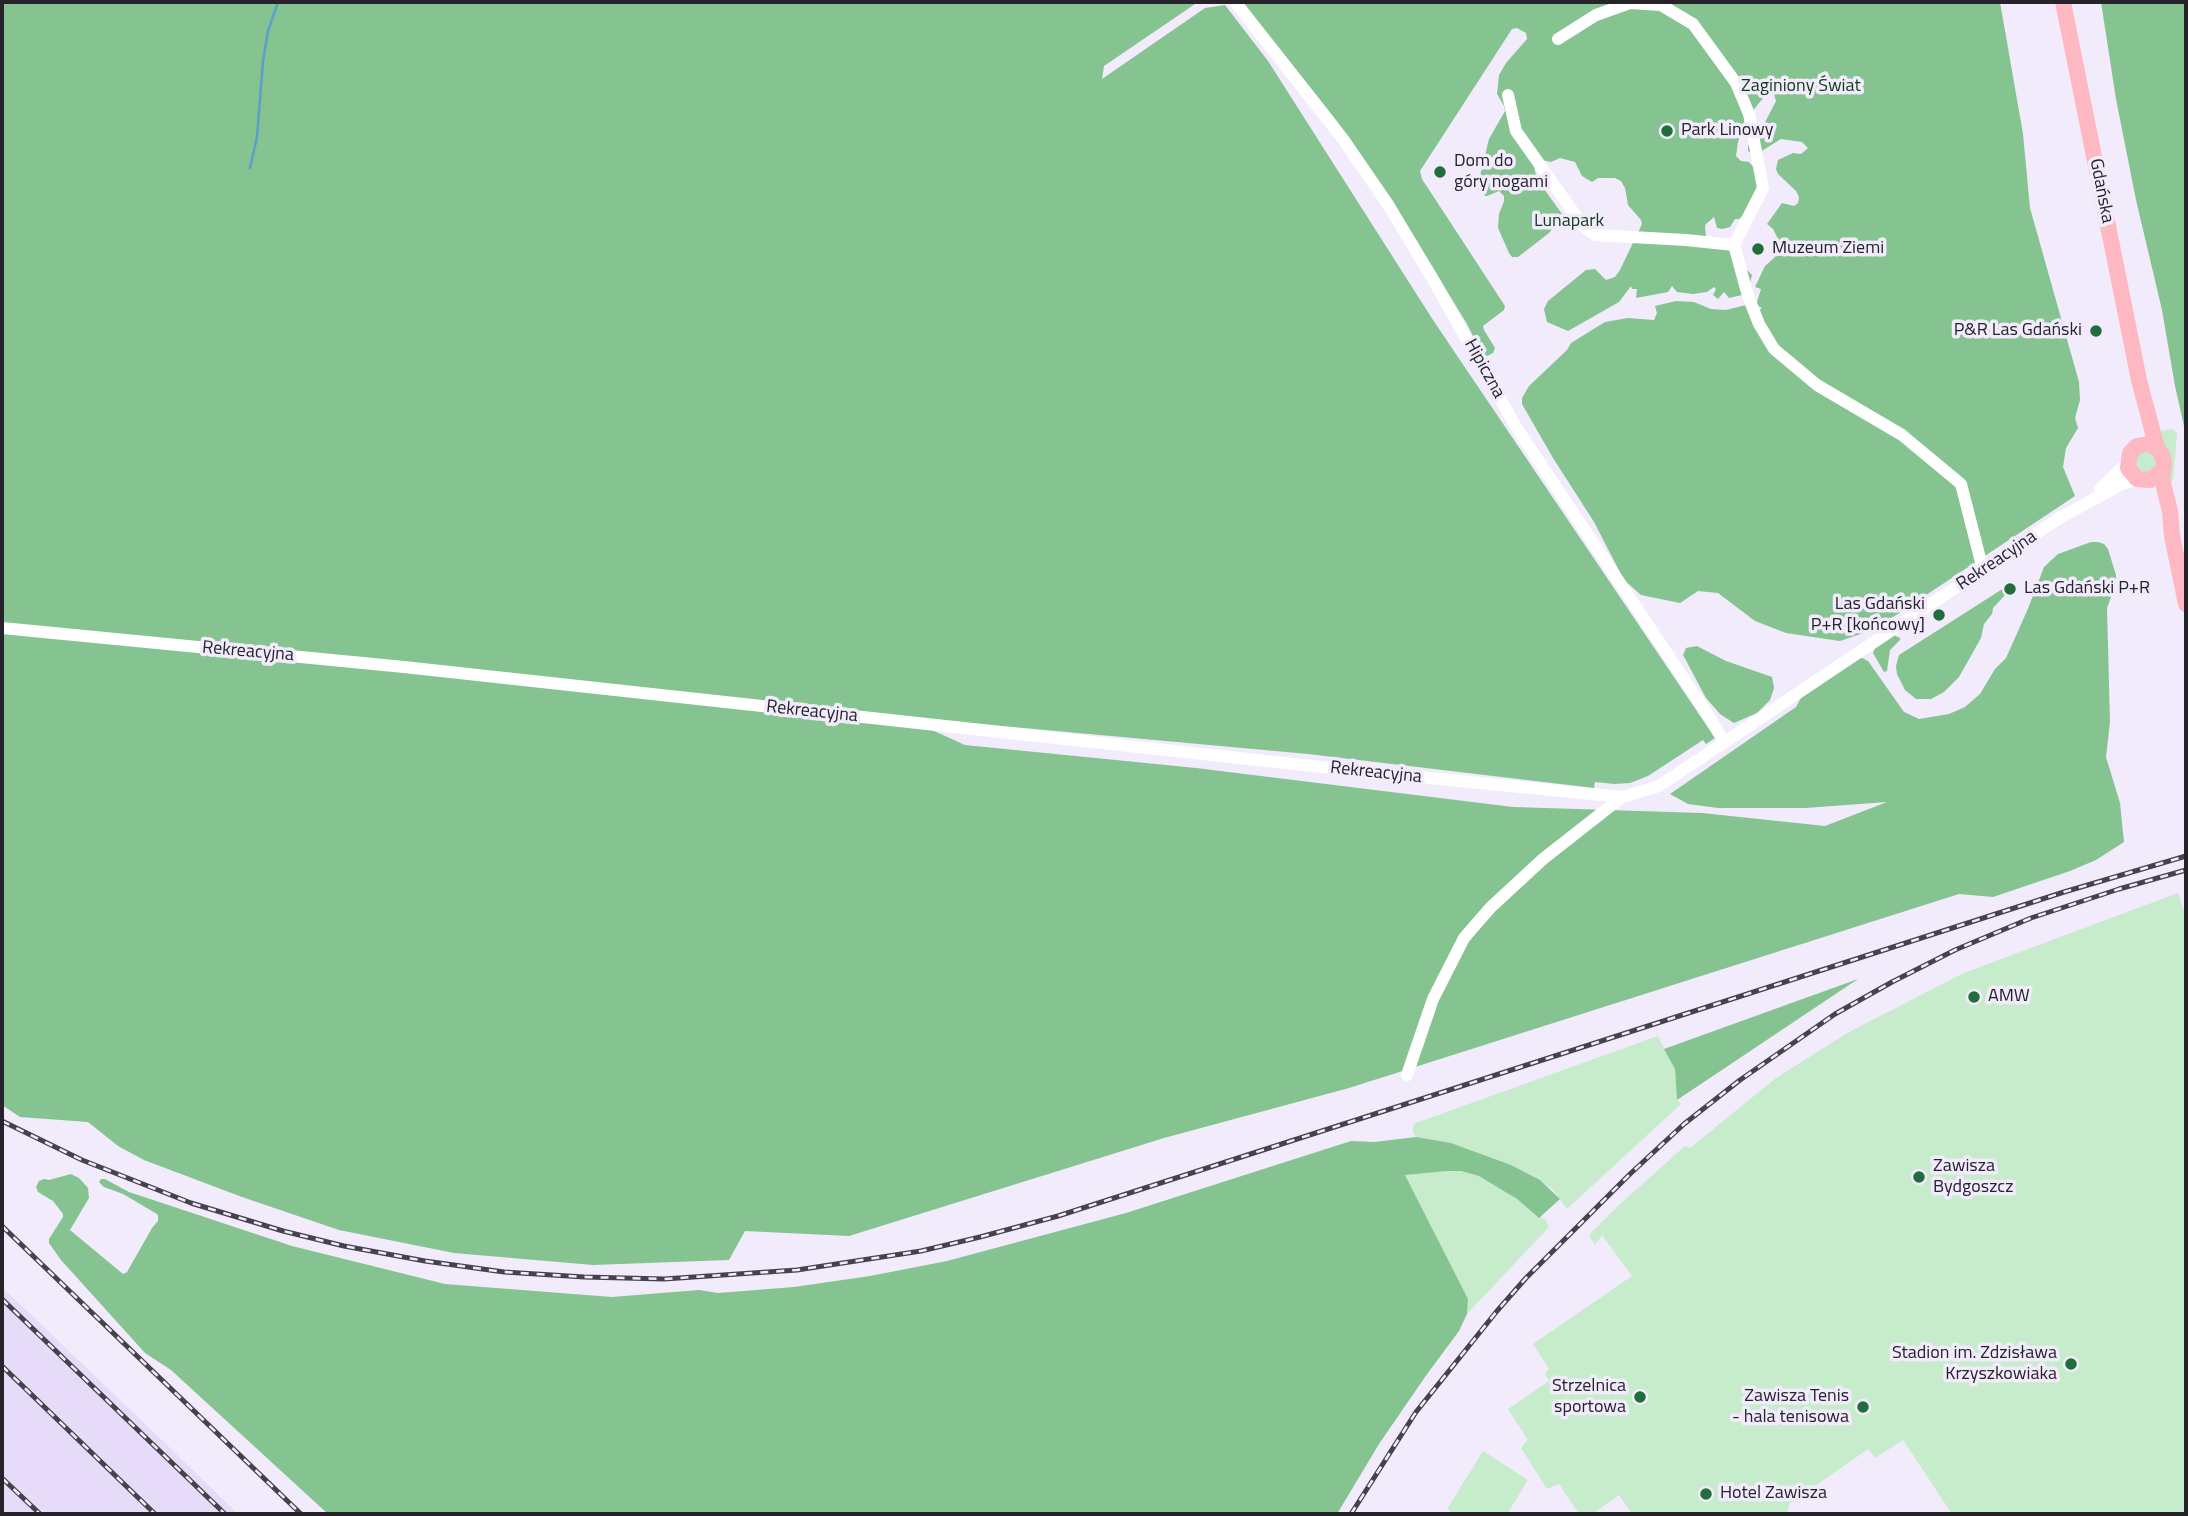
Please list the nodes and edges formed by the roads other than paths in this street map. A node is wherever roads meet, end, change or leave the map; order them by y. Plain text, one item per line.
1 (1235, 2) edge
2 (2063, 2) edge
3 (1558, 39) dead end
4 (1508, 95) dead end
5 (1734, 245) junction
6 (2139, 380) junction
7 (2137, 446) junction
8 (2157, 448) junction
9 (2127, 463) junction
10 (2162, 471) junction
11 (2141, 480) junction
12 (2087, 501) junction
13 (2172, 536) junction
14 (1983, 570) junction
15 (2186, 599) edge
16 (2, 628) edge
17 (1724, 743) junction
18 (1622, 797) junction
19 (1407, 1075) dead end

1 - 17 street, Hipiczna
2 - 6 main road, Gdańska
3 - 5 street
4 - 5 street
5 - 14 street
6 - 7 main road, Gdańska
6 - 8 main road, Gdańska
7 - 8 main road
7 - 9 main road
8 - 10 main road
9 - 11 main road
9 - 12 street, Rekreacyjna
10 - 11 main road
10 - 13 main road
11 - 12 street, Rekreacyjna
11 - 13 main road
12 - 14 street, Rekreacyjna
13 - 15 main road
14 - 17 street, Rekreacyjna
16 - 18 street, Rekreacyjna
17 - 18 street, Rekreacyjna
18 - 19 street, Rekreacyjna

